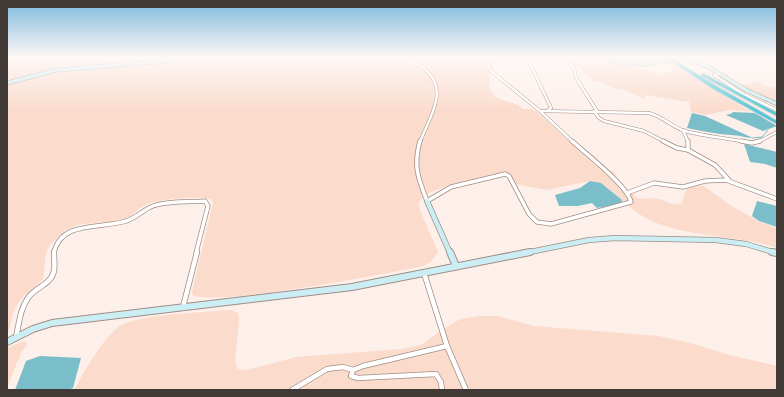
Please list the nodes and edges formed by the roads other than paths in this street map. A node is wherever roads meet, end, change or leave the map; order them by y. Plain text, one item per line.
1 (36, 76) edge
2 (432, 76) edge
3 (497, 76) edge
4 (536, 76) edge
5 (576, 76) edge
6 (698, 76) edge
7 (704, 76) edge
8 (715, 76) edge
9 (721, 76) edge
10 (7, 83) edge
11 (777, 104) edge
12 (777, 110) edge
13 (540, 111) junction
14 (547, 111) junction
15 (596, 111) junction
16 (777, 115) edge
17 (777, 123) edge
18 (683, 130) junction
19 (777, 132) edge
20 (688, 150) junction
21 (730, 180) junction
22 (627, 193) junction
23 (777, 199) edge
24 (427, 201) junction
25 (777, 253) edge
26 (456, 266) junction
27 (424, 273) junction
28 (183, 307) junction
29 (16, 337) junction
30 (7, 342) edge
31 (447, 346) junction
32 (353, 370) junction
33 (292, 390) edge
34 (442, 390) edge
35 (466, 390) edge

1 - 10 street
2 - 24 street
3 - 13 street
4 - 14 street
5 - 15 street
6 - 17 highway
7 - 16 highway
8 - 12 street
9 - 11 street
13 - 14 street
13 - 22 street
14 - 15 street
15 - 18 street
15 - 20 street
18 - 19 street
18 - 20 street
20 - 21 street
21 - 22 street
21 - 23 street
22 - 24 street
24 - 26 street
25 - 26 street
26 - 27 street
27 - 28 street
27 - 31 street
28 - 29 street
28 - 29 street
29 - 30 street
31 - 32 street
31 - 35 street
32 - 33 street
32 - 34 street

